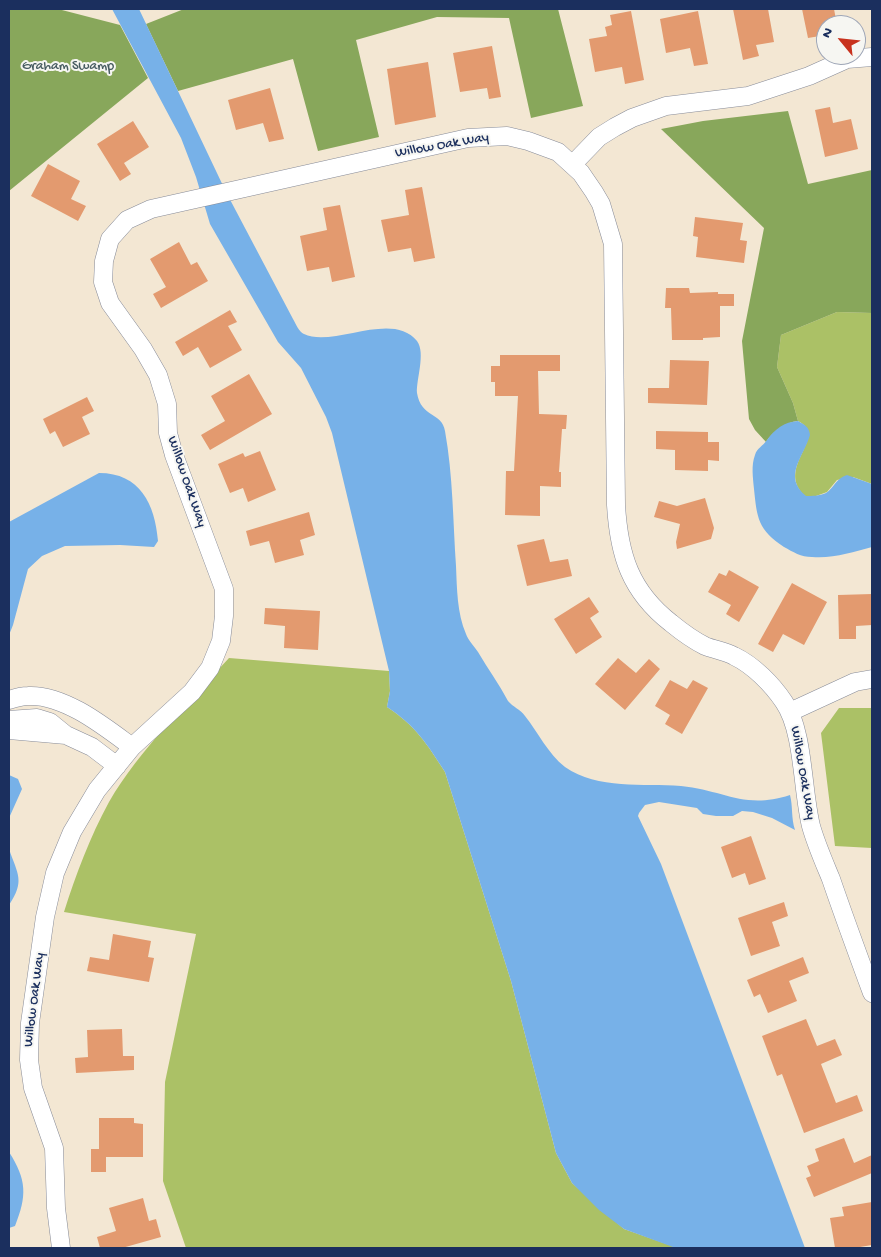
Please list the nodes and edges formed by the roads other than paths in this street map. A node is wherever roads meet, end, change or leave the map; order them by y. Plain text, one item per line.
1 (872, 57) edge
2 (572, 164) junction
3 (872, 679) edge
4 (9, 700) edge
5 (790, 712) junction
6 (9, 720) edge
7 (9, 730) edge
8 (66, 735) junction
9 (132, 747) junction
10 (117, 766) junction
11 (872, 993) edge
12 (61, 1248) edge

1 - 2 street
2 - 5 street, Willow Oak Way
2 - 9 street, Willow Oak Way
3 - 5 street
4 - 9 street
5 - 11 street, Willow Oak Way
6 - 8 street
7 - 8 street
8 - 10 street
9 - 10 street, Willow Oak Way
10 - 12 street, Willow Oak Way

